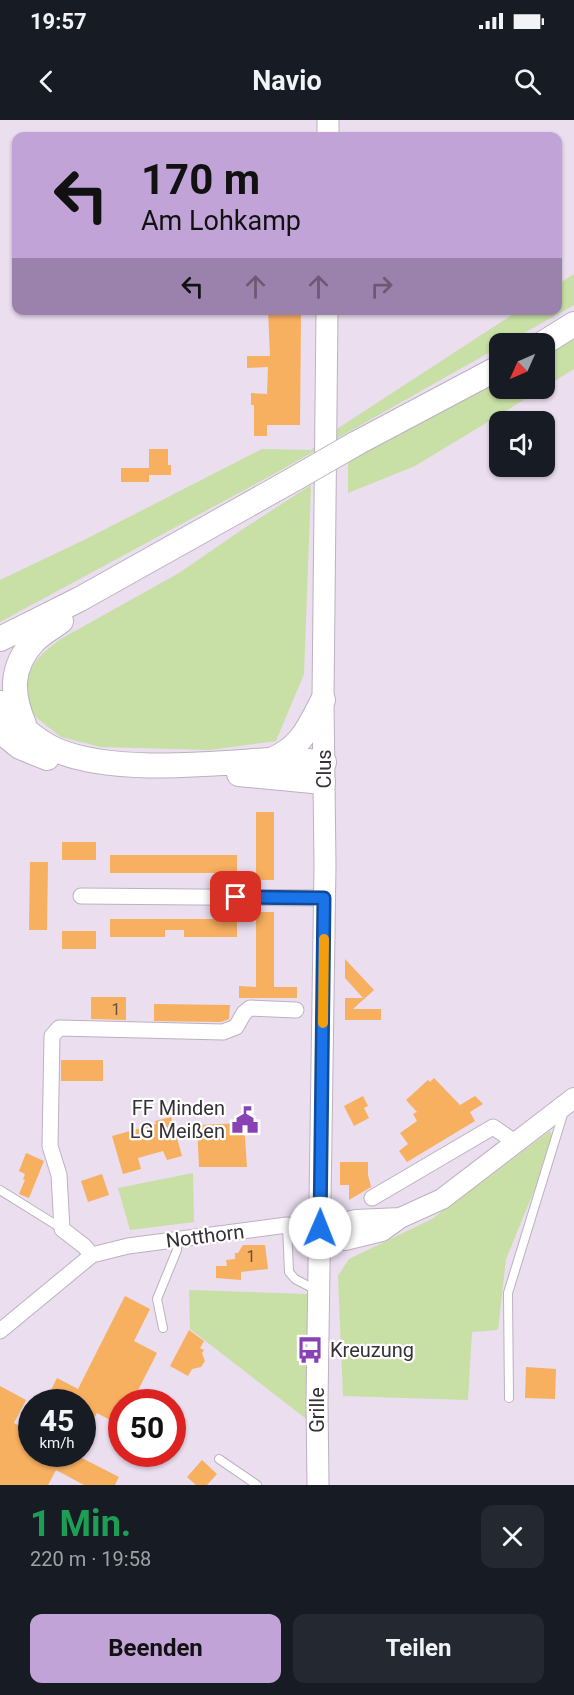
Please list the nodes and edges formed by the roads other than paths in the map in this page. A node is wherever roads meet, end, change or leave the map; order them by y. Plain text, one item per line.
1 (327, 315) edge
2 (574, 324) edge
3 (555, 336) edge
4 (489, 373) edge
5 (80, 599) junction
6 (0, 639) edge
7 (323, 700) junction
8 (0, 703) edge
9 (8, 734) edge
10 (271, 760) junction
11 (324, 772) junction
12 (81, 896) dead end
13 (324, 898) junction
14 (296, 1010) dead end
15 (570, 1101) edge
16 (515, 1142) junction
17 (0, 1191) edge
18 (372, 1198) dead end
19 (287, 1225) junction
20 (320, 1228) junction
21 (62, 1229) junction
22 (176, 1240) junction
23 (92, 1254) junction
24 (320, 1292) junction
25 (163, 1328) dead end
26 (0, 1331) edge
27 (509, 1398) dead end
28 (219, 1459) dead end
29 (257, 1485) edge
30 (318, 1485) edge

1 - 7 main road, Clus
2 - 3 main road
4 - 5 main road, bridge
5 - 6 main road
5 - 9 main road
7 - 10 main road
7 - 11 main road, Clus
8 - 9 main road
9 - 10 main road
9 - 11 main road
10 - 11 main road
11 - 13 main road, Clus
12 - 13 street
13 - 20 main road, Clus
14 - 21 street
15 - 16 street
15 - 27 lane
16 - 18 street
16 - 20 street
17 - 21 lane
19 - 20 street, Notthorn
19 - 22 street, Notthorn
19 - 24 lane
20 - 24 main road, Grille
21 - 23 street
22 - 23 street, Notthorn
22 - 25 lane
23 - 26 street, Notthorn
24 - 30 main road, Grille
28 - 29 lane

